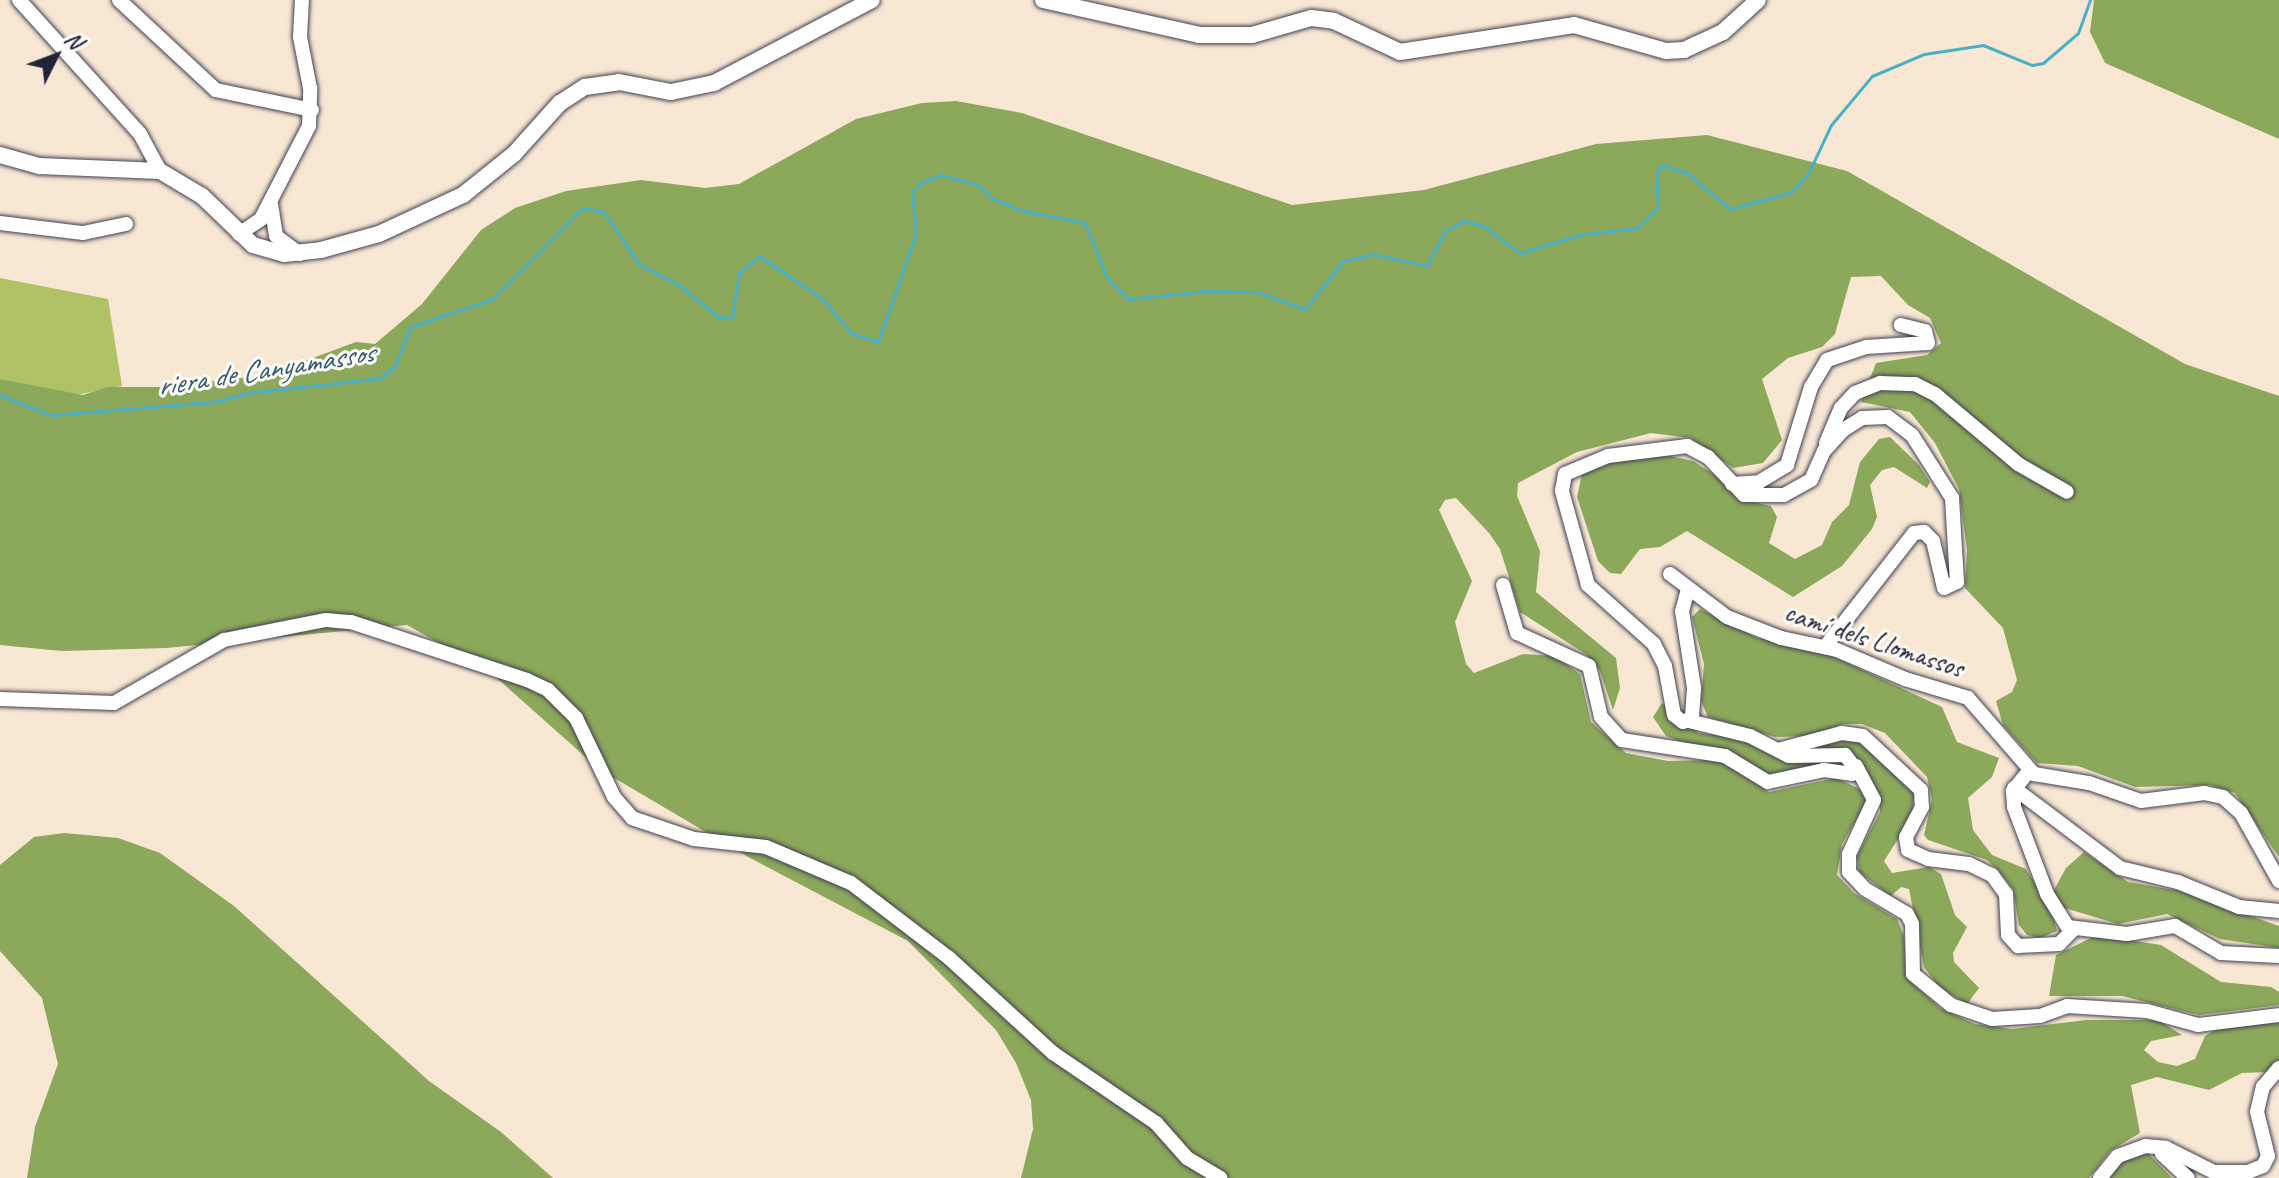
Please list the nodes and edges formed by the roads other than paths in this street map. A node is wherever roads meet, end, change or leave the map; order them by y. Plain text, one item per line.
1 (19, 0) edge
2 (119, 0) edge
3 (302, 0) edge
4 (872, 0) edge
5 (1043, 0) edge
6 (1758, 0) edge
7 (312, 110) junction
8 (0, 155) edge
9 (160, 171) junction
10 (272, 200) junction
11 (0, 223) edge
12 (126, 224) dead end
13 (239, 234) junction
14 (300, 254) junction
15 (1901, 325) dead end
16 (1824, 451) junction
17 (1732, 484) junction
18 (2067, 492) dead end
19 (1670, 574) dead end
20 (1503, 585) dead end
21 (1688, 589) junction
22 (1825, 647) junction
23 (0, 699) edge
24 (1689, 721) junction
25 (1774, 750) junction
26 (1856, 766) junction
27 (2029, 771) junction
28 (2014, 788) junction
29 (2279, 881) edge
30 (2279, 911) edge
31 (2073, 930) junction
32 (2279, 956) edge
33 (2279, 1015) edge
34 (2279, 1068) edge
35 (2150, 1146) junction
36 (1220, 1178) edge
37 (2100, 1178) edge
38 (2188, 1178) edge

1 - 9 street
2 - 7 street
3 - 7 street
4 - 14 street
5 - 6 street
7 - 10 street
8 - 9 street
9 - 13 street
10 - 13 street
10 - 14 street
11 - 12 street
13 - 14 street
15 - 17 street
16 - 17 street
16 - 18 street
16 - 22 street
17 - 24 street
19 - 21 street, camí dels Llomassos
20 - 26 street
21 - 22 street, camí dels Llomassos
21 - 24 street
22 - 27 street, camí dels Llomassos
23 - 36 street
24 - 25 street
25 - 26 street
25 - 31 street
26 - 33 street
27 - 28 street
27 - 29 street
28 - 30 street
28 - 31 street
31 - 32 street
34 - 35 street
35 - 37 street
35 - 38 street

